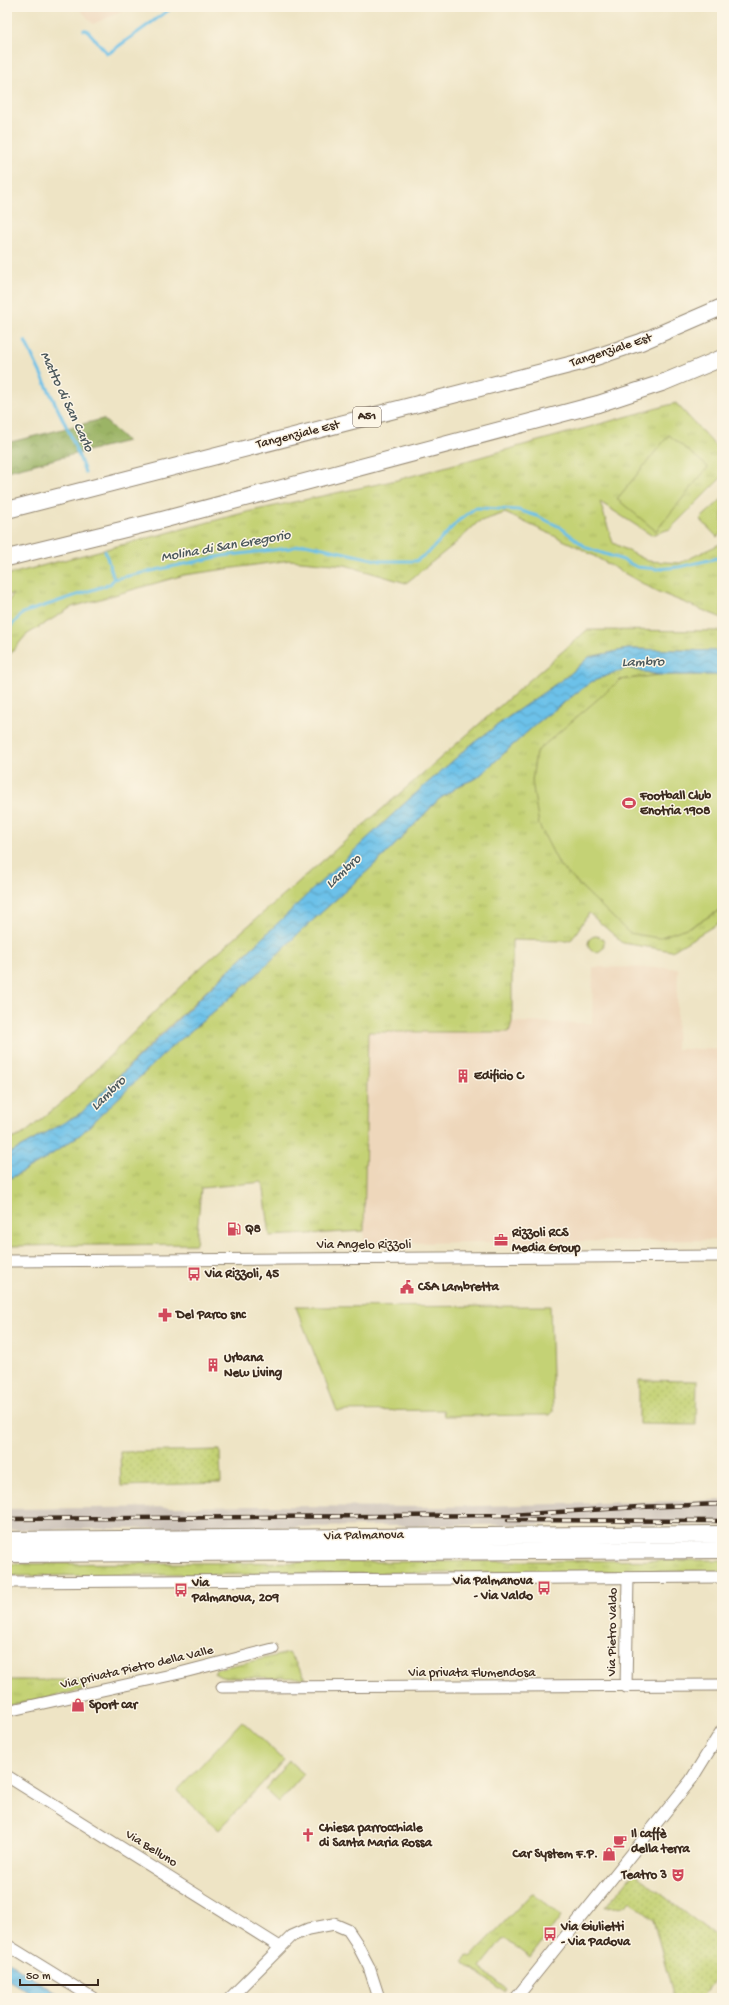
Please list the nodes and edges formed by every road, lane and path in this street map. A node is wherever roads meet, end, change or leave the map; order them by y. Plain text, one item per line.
1 (722, 307) edge
2 (722, 358) edge
3 (7, 510) edge
4 (11, 558) edge
5 (722, 1256) edge
6 (7, 1261) edge
7 (722, 1534) edge
8 (7, 1540) edge
9 (722, 1550) edge
10 (7, 1554) edge
11 (722, 1577) edge
12 (628, 1578) junction
13 (7, 1582) edge
14 (273, 1649) dead end
15 (722, 1685) edge
16 (222, 1687) dead end
17 (626, 1687) junction
18 (7, 1711) edge
19 (722, 1730) edge
20 (7, 1776) edge
21 (7, 1945) edge
22 (280, 1947) junction
23 (93, 1998) edge
24 (230, 1998) edge
25 (379, 1998) edge
26 (516, 1998) edge

1 - 3 highway, Tangenziale Est / A51
2 - 4 highway
5 - 6 street, Via Angelo Rizzoli
7 - 8 highway, Via Palmanova
9 - 10 highway, Via Palmanova
11 - 12 street
12 - 13 street
12 - 17 street, Via Pietro Valdo
14 - 18 street, Via privata Pietro della Valle
15 - 17 street, Via privata Flumendosa
16 - 17 street, Via privata Flumendosa
19 - 26 street
20 - 22 street, Via Belluno
21 - 23 street
22 - 24 street
22 - 25 street

